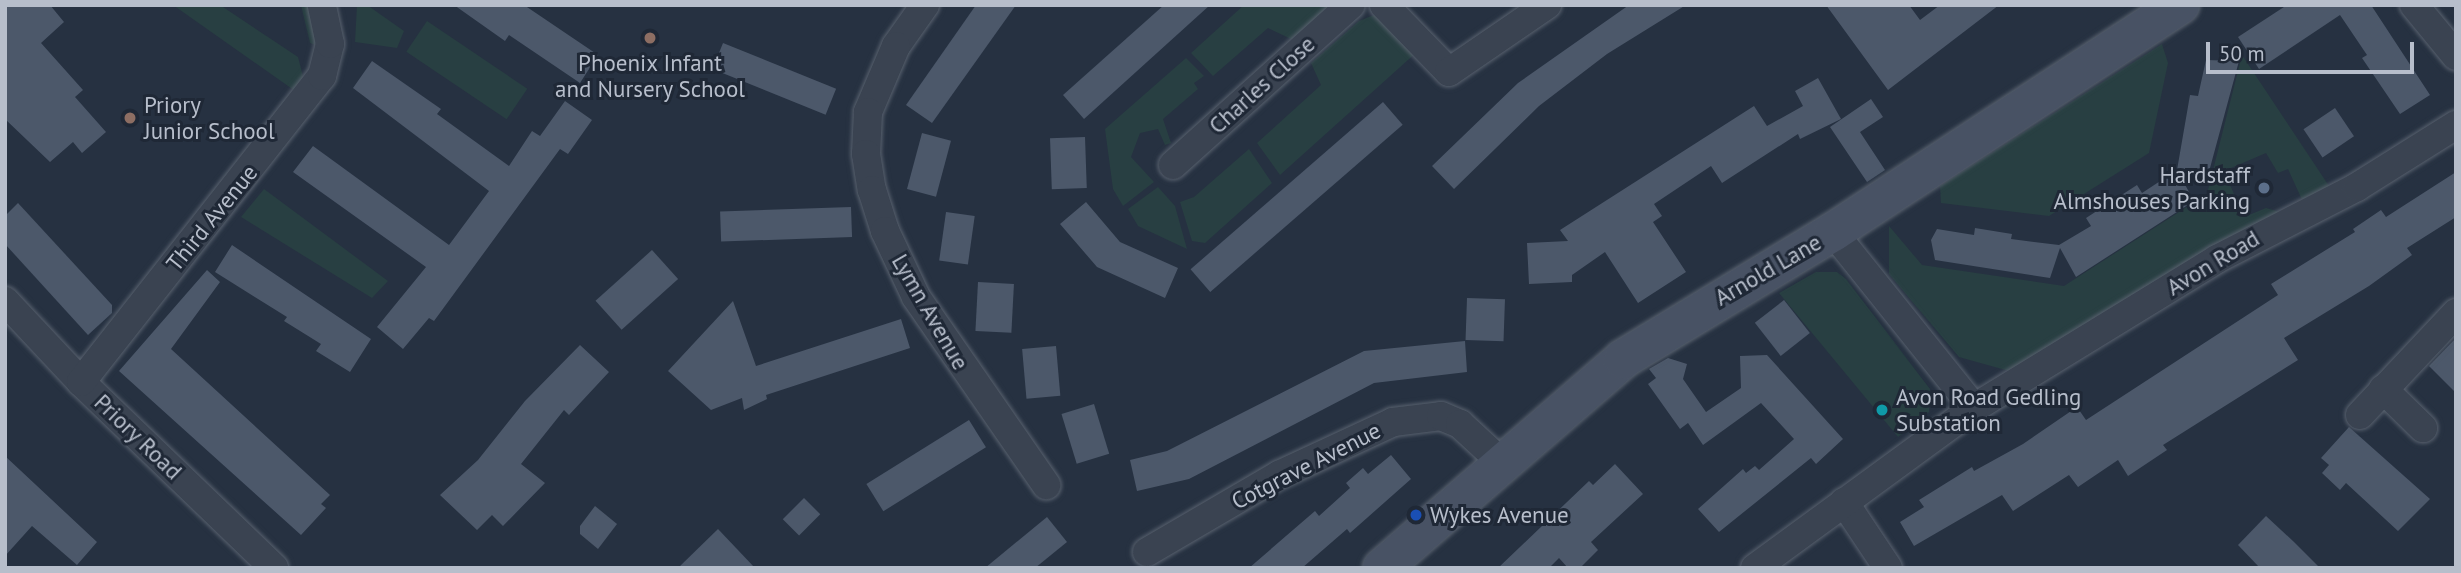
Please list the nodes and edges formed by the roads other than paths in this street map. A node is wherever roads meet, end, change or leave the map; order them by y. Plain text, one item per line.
1 (322, 5) edge
2 (925, 5) edge
3 (1351, 5) edge
4 (1384, 5) edge
5 (1547, 5) edge
6 (2180, 5) edge
7 (2414, 5) edge
8 (2456, 56) edge
9 (2456, 125) edge
10 (1173, 165) dead end
11 (1833, 233) junction
12 (5, 301) edge
13 (2456, 313) edge
14 (81, 383) junction
15 (2383, 389) junction
16 (1974, 408) junction
17 (2360, 415) dead end
18 (2423, 428) dead end
19 (1501, 463) junction
20 (1046, 485) dead end
21 (1844, 502) junction
22 (1147, 552) dead end
23 (274, 568) edge
24 (1382, 568) edge
25 (1755, 568) edge
26 (1888, 568) edge

1 - 14 street, Third Avenue
2 - 20 street, Lymn Avenue
3 - 10 street, Charles Close
4 - 5 street
6 - 11 street, Arnold Lane
7 - 8 street
9 - 16 street, Avon Road
11 - 16 street
11 - 19 street, Arnold Lane
12 - 14 street, Priory Road
13 - 15 street
14 - 23 street, Priory Road
15 - 17 street
15 - 18 street
16 - 21 street, Avon Road
19 - 22 street, Cotgrave Avenue
19 - 24 street, Arnold Lane
21 - 25 street, Avon Road
21 - 26 street

